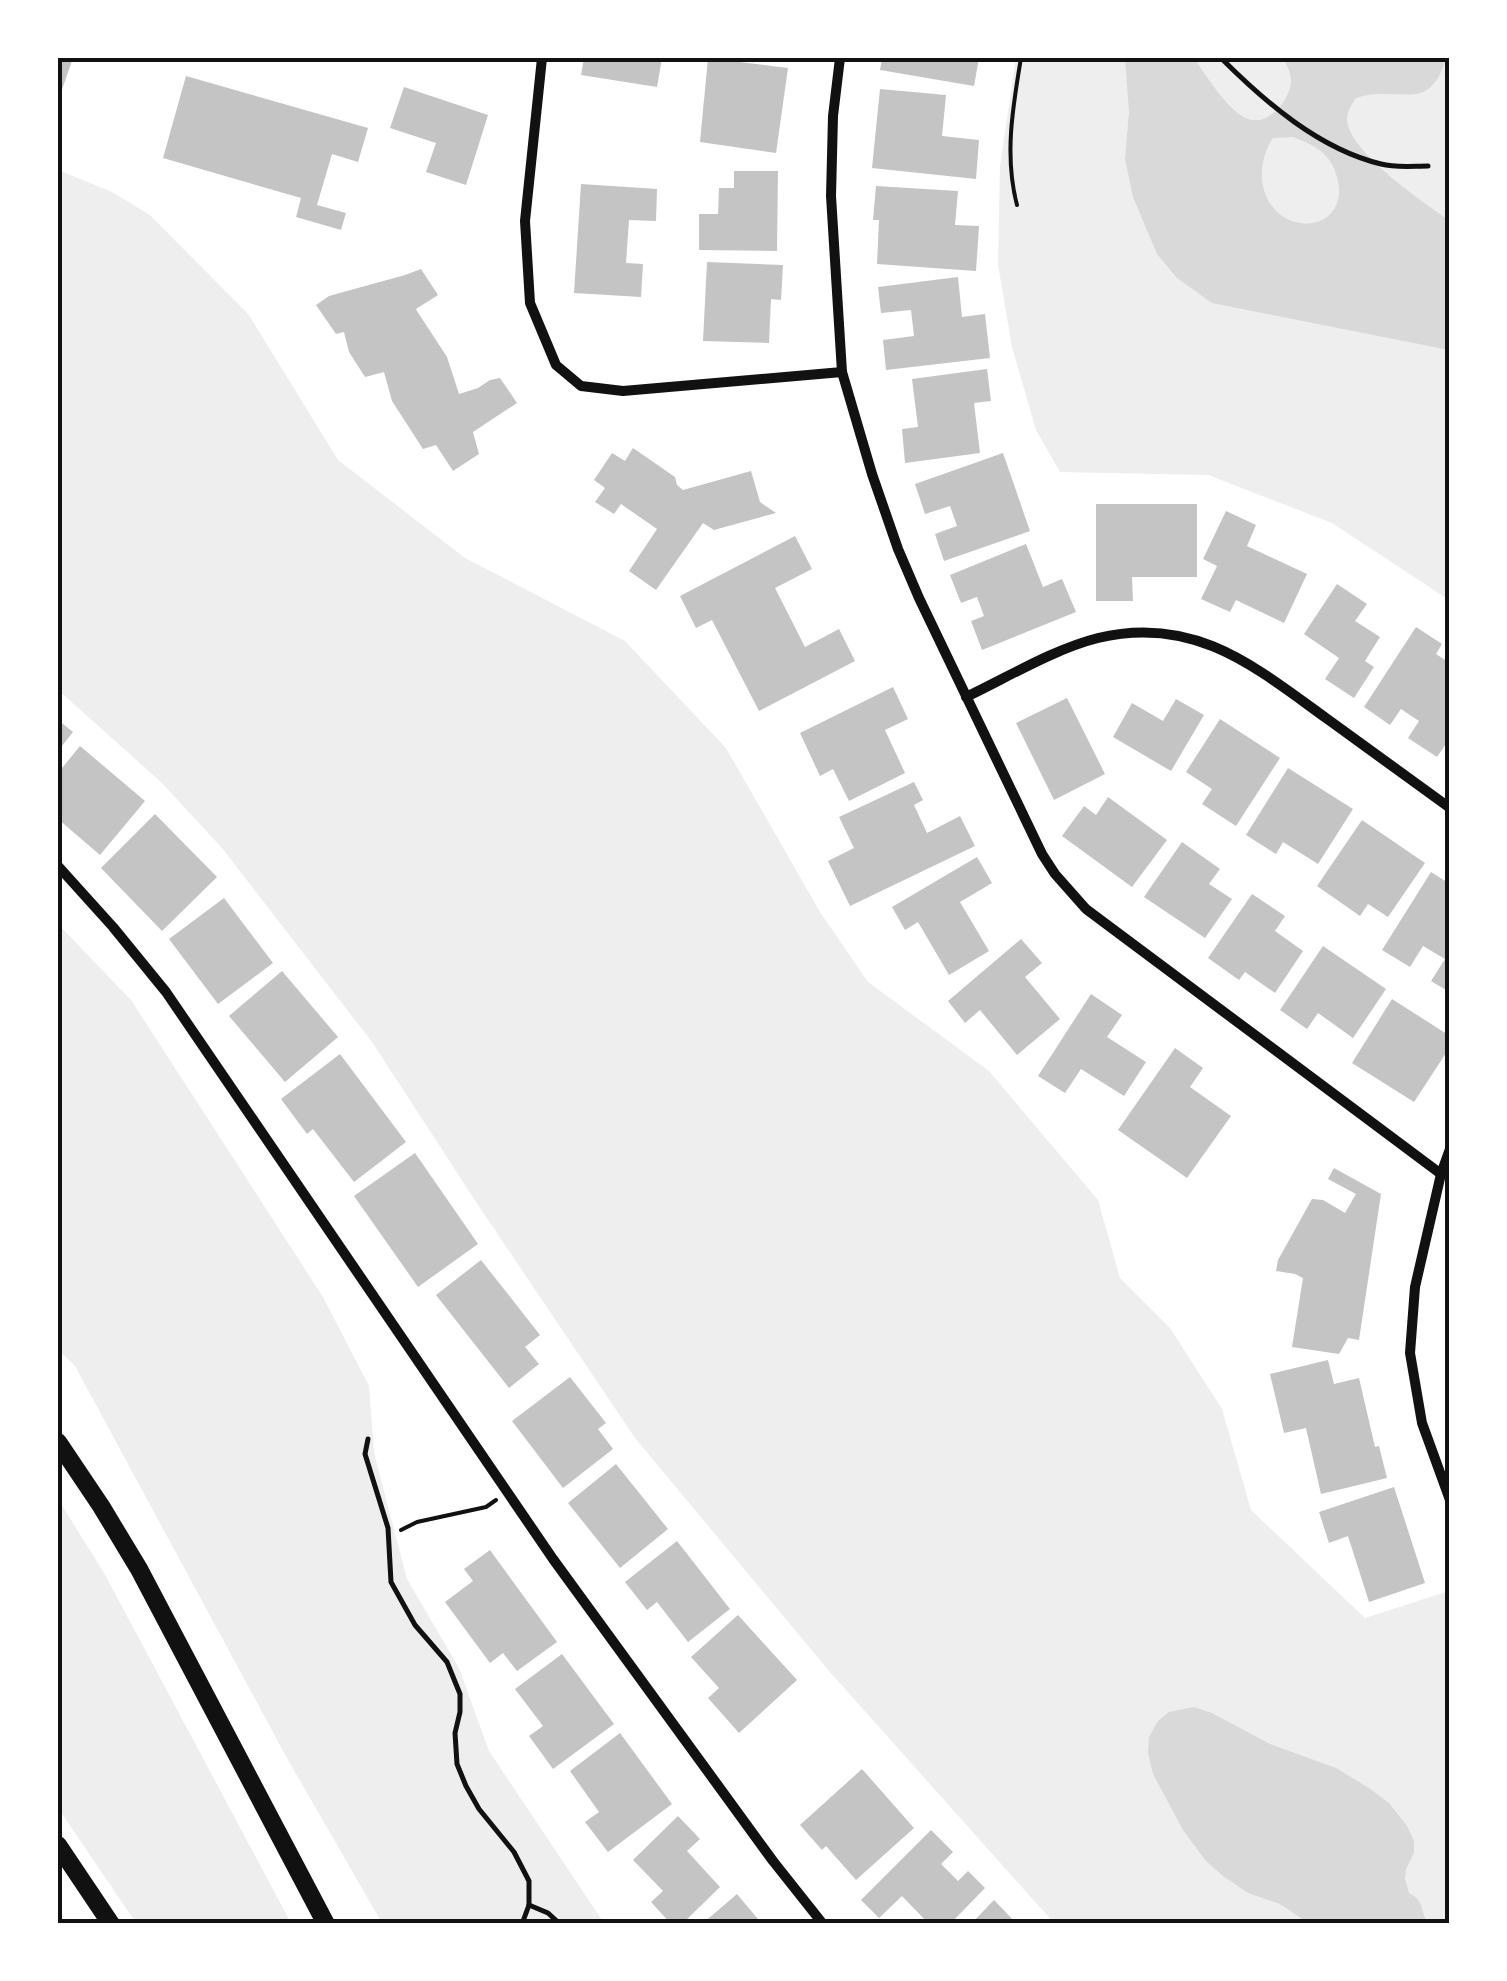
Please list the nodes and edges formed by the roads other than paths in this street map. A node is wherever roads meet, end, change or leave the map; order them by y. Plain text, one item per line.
1 (542, 58) edge
2 (840, 58) edge
3 (1221, 58) edge
4 (1428, 166) dead end
5 (842, 372) junction
6 (966, 697) junction
7 (1450, 808) edge
8 (58, 866) edge
9 (1450, 1149) edge
10 (1441, 1174) junction
11 (368, 1438) dead end
12 (58, 1442) edge
13 (1450, 1500) edge
14 (58, 1845) edge
15 (528, 1905) junction
16 (110, 1924) edge
17 (326, 1924) edge
18 (522, 1924) edge
19 (560, 1924) edge
20 (823, 1924) edge

1 - 5 street
2 - 5 street
3 - 4 lane
5 - 6 street
6 - 7 street
6 - 10 street
8 - 20 street
9 - 10 street
10 - 13 street
11 - 15 lane
12 - 17 main road
14 - 16 main road
15 - 18 lane
15 - 19 lane

